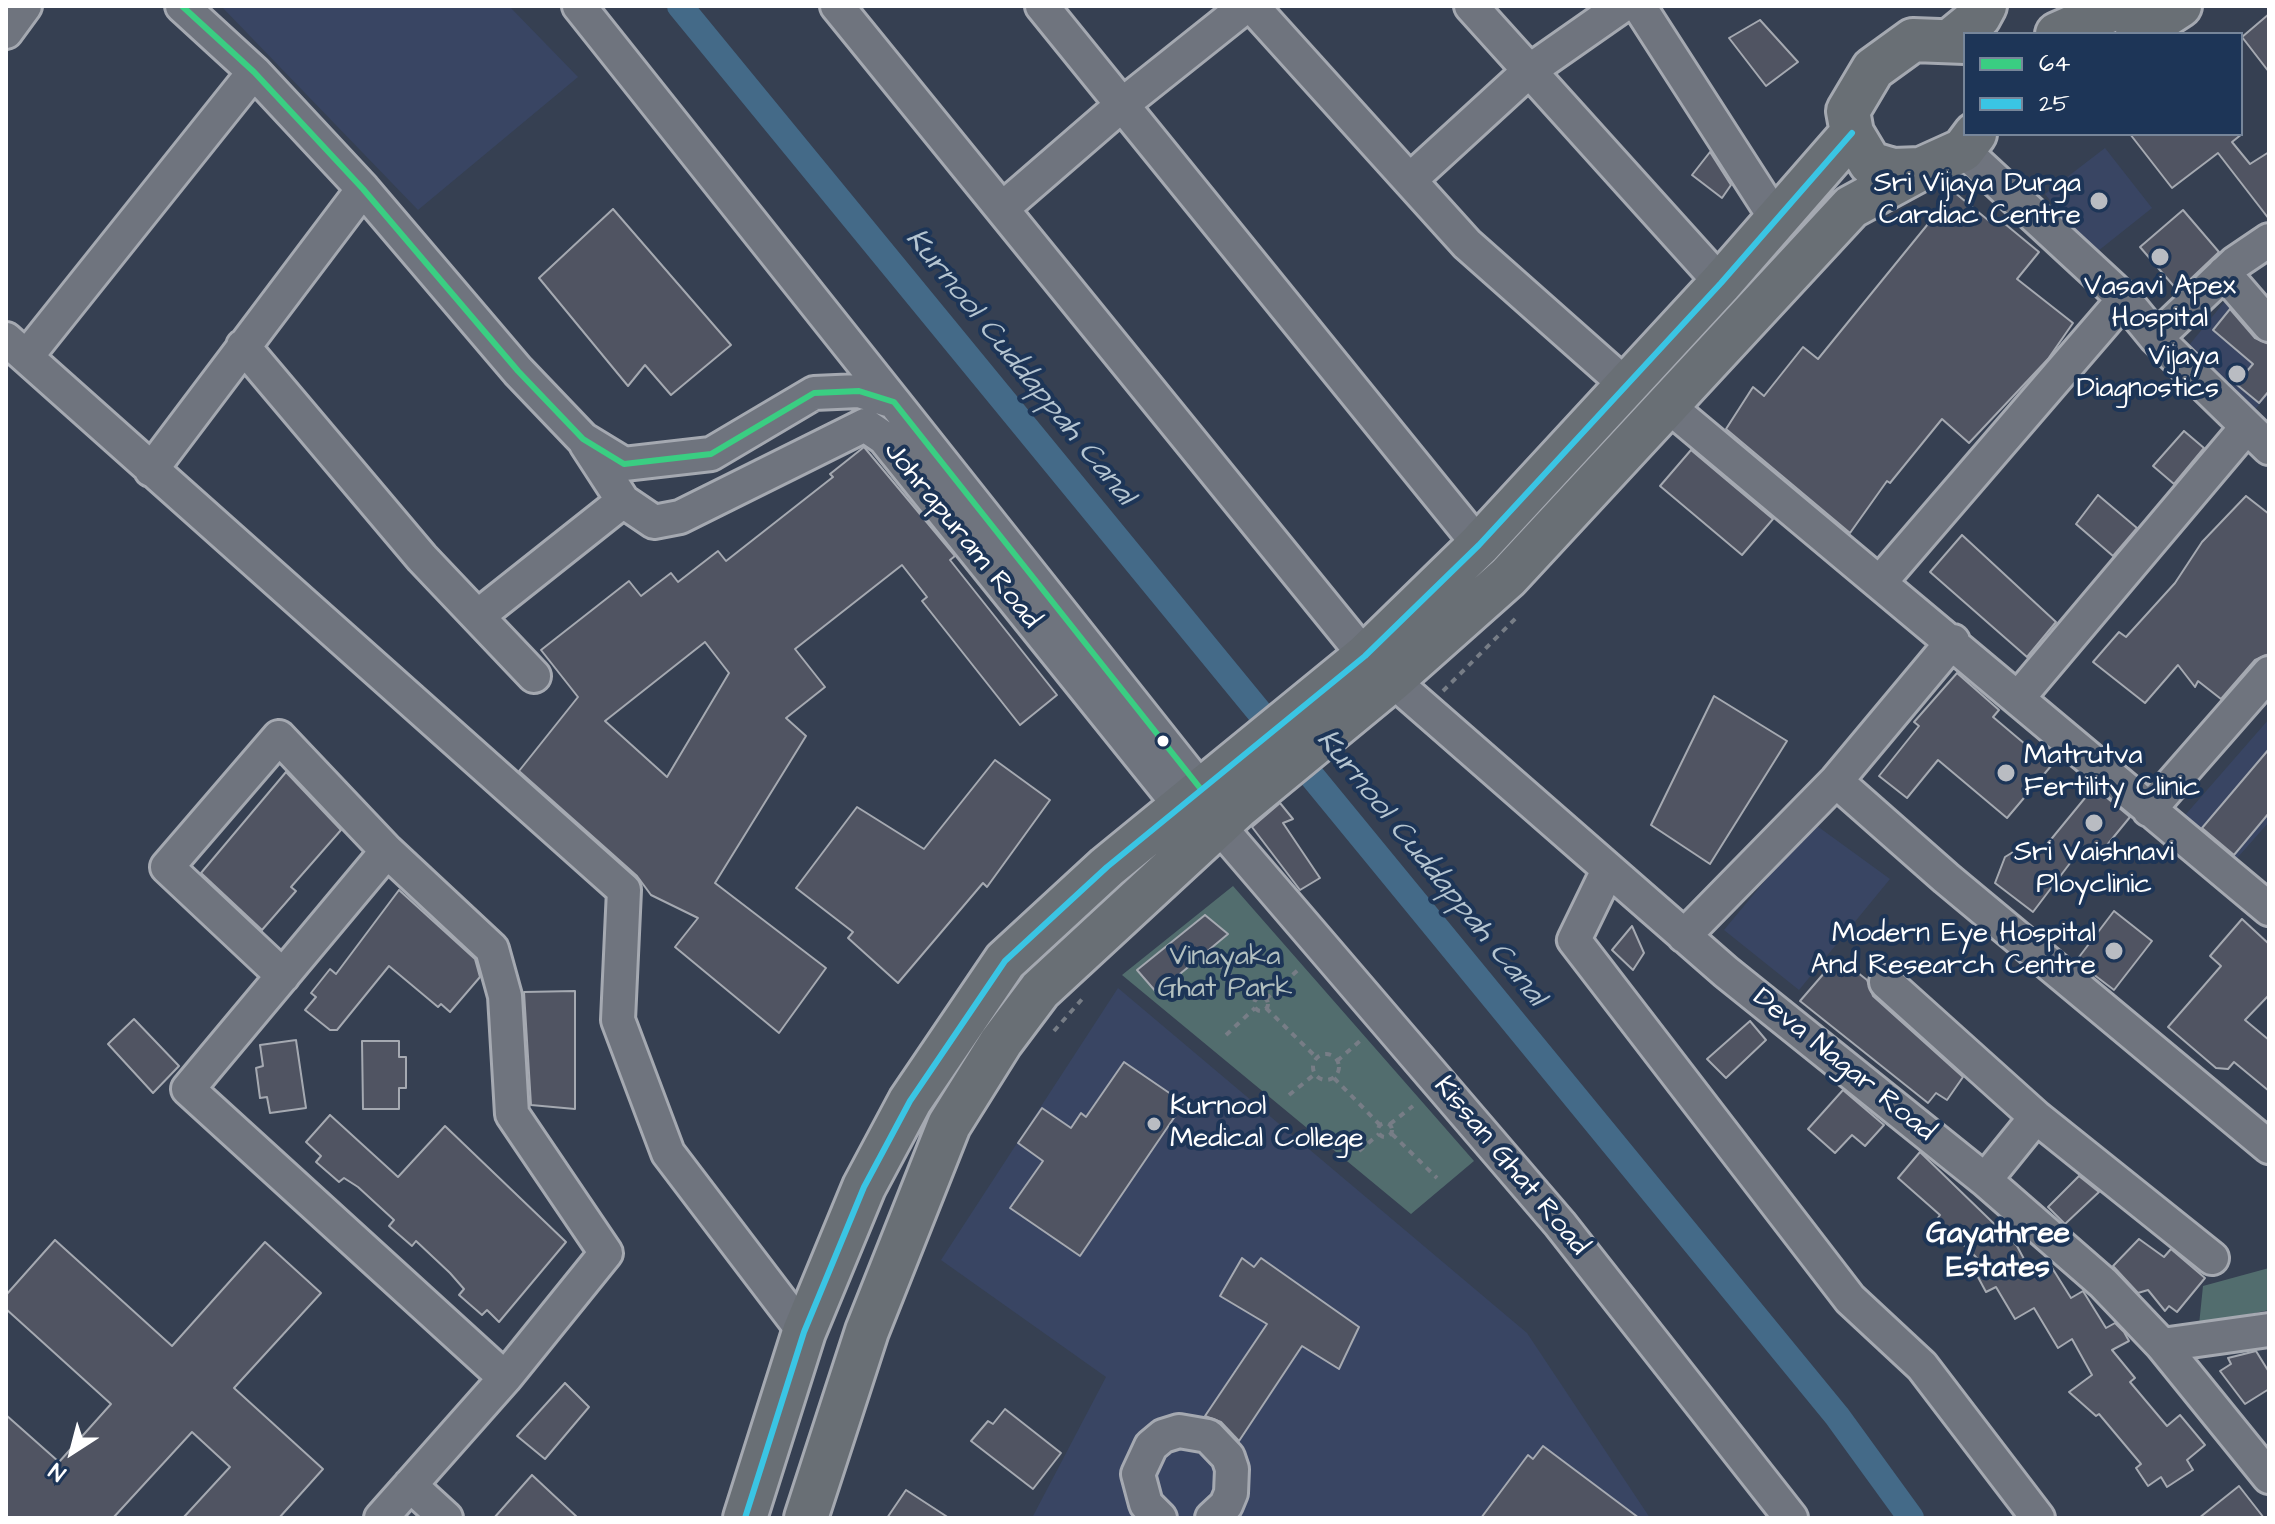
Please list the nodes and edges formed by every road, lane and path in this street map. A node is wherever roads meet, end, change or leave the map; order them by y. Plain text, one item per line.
1 (25, 6) edge
2 (182, 6) edge
3 (579, 6) edge
4 (837, 6) edge
5 (1042, 6) edge
6 (1246, 6) edge
7 (1252, 6) edge
8 (1471, 6) edge
9 (1622, 6) edge
10 (1639, 6) edge
11 (1985, 6) edge
12 (2120, 6) edge
13 (2180, 6) edge
14 (6, 32) edge
15 (1941, 32) edge
16 (2062, 32) edge
17 (2140, 32) edge
18 (1529, 71) junction
19 (254, 72) junction
20 (1123, 104) junction
21 (1852, 133) junction
22 (1969, 142) edge
23 (1921, 169) junction
24 (1410, 180) junction
25 (363, 189) junction
26 (1004, 207) junction
27 (1776, 219) junction
28 (2269, 240) edge
29 (2224, 273) junction
30 (1721, 283) junction
31 (2124, 299) junction
32 (2269, 325) edge
33 (2156, 338) junction
34 (243, 346) junction
35 (16, 348) edge
36 (1626, 385) junction
37 (894, 402) junction
38 (1667, 405) junction
39 (2257, 438) edge
40 (583, 439) junction
41 (151, 470) junction
42 (623, 501) junction
43 (1479, 545) junction
44 (1881, 581) junction
45 (478, 616) junction
46 (1953, 641) junction
47 (1378, 668) junction
48 (2269, 673) edge
49 (534, 676) dead end
50 (2018, 698) junction
51 (1836, 781) junction
52 (1211, 800) junction
53 (2149, 810) junction
54 (387, 851) junction
55 (1608, 870) junction
56 (2269, 909) edge
57 (1684, 936) junction
58 (1209, 956) dead end
59 (1298, 970) dead end
60 (283, 976) junction
61 (1886, 982) dead end
62 (1084, 997) dead end
63 (1256, 999) junction
64 (1266, 999) junction
65 (1255, 1008) junction
66 (1266, 1008) junction
67 (1052, 1032) dead end
68 (1226, 1035) dead end
69 (1361, 1040) dead end
70 (1317, 1058) junction
71 (1337, 1061) junction
72 (1315, 1074) junction
73 (1334, 1078) junction
74 (1289, 1095) dead end
75 (1413, 1106) dead end
76 (2036, 1117) junction
77 (1390, 1124) junction
78 (1380, 1125) junction
79 (1379, 1134) junction
80 (1392, 1134) junction
81 (2269, 1147) edge
82 (1359, 1151) dead end
83 (1437, 1178) dead end
84 (1985, 1180) junction
85 (2212, 1258) dead end
86 (2269, 1330) edge
87 (804, 1332) junction
88 (2162, 1345) junction
89 (505, 1378) junction
90 (2269, 1477) edge
91 (410, 1485) junction
92 (1225, 1514) edge
93 (808, 1517) edge
94 (381, 1518) edge
95 (446, 1518) edge
96 (745, 1518) edge
97 (1160, 1518) edge
98 (1791, 1518) edge
99 (2038, 1518) edge

1 - 14 street
2 - 19 street, Johrapuram Road
3 - 37 street
4 - 26 street, Deva Nagar Road
5 - 20 street
6 - 20 street
7 - 24 street
8 - 18 street
9 - 18 street
10 - 27 street
11 - 15 main road
12 - 16 main road
13 - 17 main road
15 - 21 main road
18 - 24 street
18 - 30 street
19 - 25 street, Johrapuram Road
19 - 35 street
20 - 26 street
20 - 43 street
21 - 23 main road
21 - 27 main road
22 - 23 main road
22 - 31 street
23 - 38 main road
24 - 36 street
25 - 34 street
25 - 40 street, Johrapuram Road
26 - 47 street, Deva Nagar Road
27 - 30 main road
28 - 29 street
29 - 32 street
29 - 33 street
30 - 36 main road
31 - 33 street
31 - 44 street
33 - 39 street
34 - 41 street
34 - 45 street
35 - 41 street
36 - 43 main road
37 - 40 street, Johrapuram Road
37 - 52 street, Johrapuram Road
38 - 44 street
38 - 47 main road
39 - 50 street
40 - 42 street, Johrapuram Road
41 - 87 street
42 - 45 street
42 - 52 street, Johrapuram Road
43 - 47 main road
44 - 46 street
45 - 49 street
46 - 50 street
46 - 51 street
47 - 52 main road
47 - 55 street, Deva Nagar Road
48 - 53 street
50 - 53 street
51 - 57 street
51 - 81 street
52 - 87 main road
52 - 93 main road
52 - 98 street, Kissan Ghat Road
53 - 56 street
54 - 60 street
54 - 60 street
54 - 89 street
55 - 57 street, Deva Nagar Road
55 - 99 street
57 - 84 street, Deva Nagar Road
58 - 63 path
59 - 64 path
60 - 89 street
61 - 76 street
62 - 67 path
63 - 64 path
63 - 65 path
64 - 66 path
65 - 66 path
65 - 68 path
66 - 70 path
69 - 71 path
70 - 71 path
70 - 72 path
71 - 73 path
72 - 73 path
72 - 74 path
73 - 78 path
75 - 77 path
76 - 84 street
76 - 85 street
77 - 78 path
77 - 80 path
78 - 79 path
79 - 80 path
79 - 82 path
80 - 83 path
84 - 88 street, Deva Nagar Road
86 - 88 street
87 - 96 main road
88 - 90 street, Deva Nagar Road
89 - 91 street
91 - 94 street
91 - 95 street
92 - 97 street

